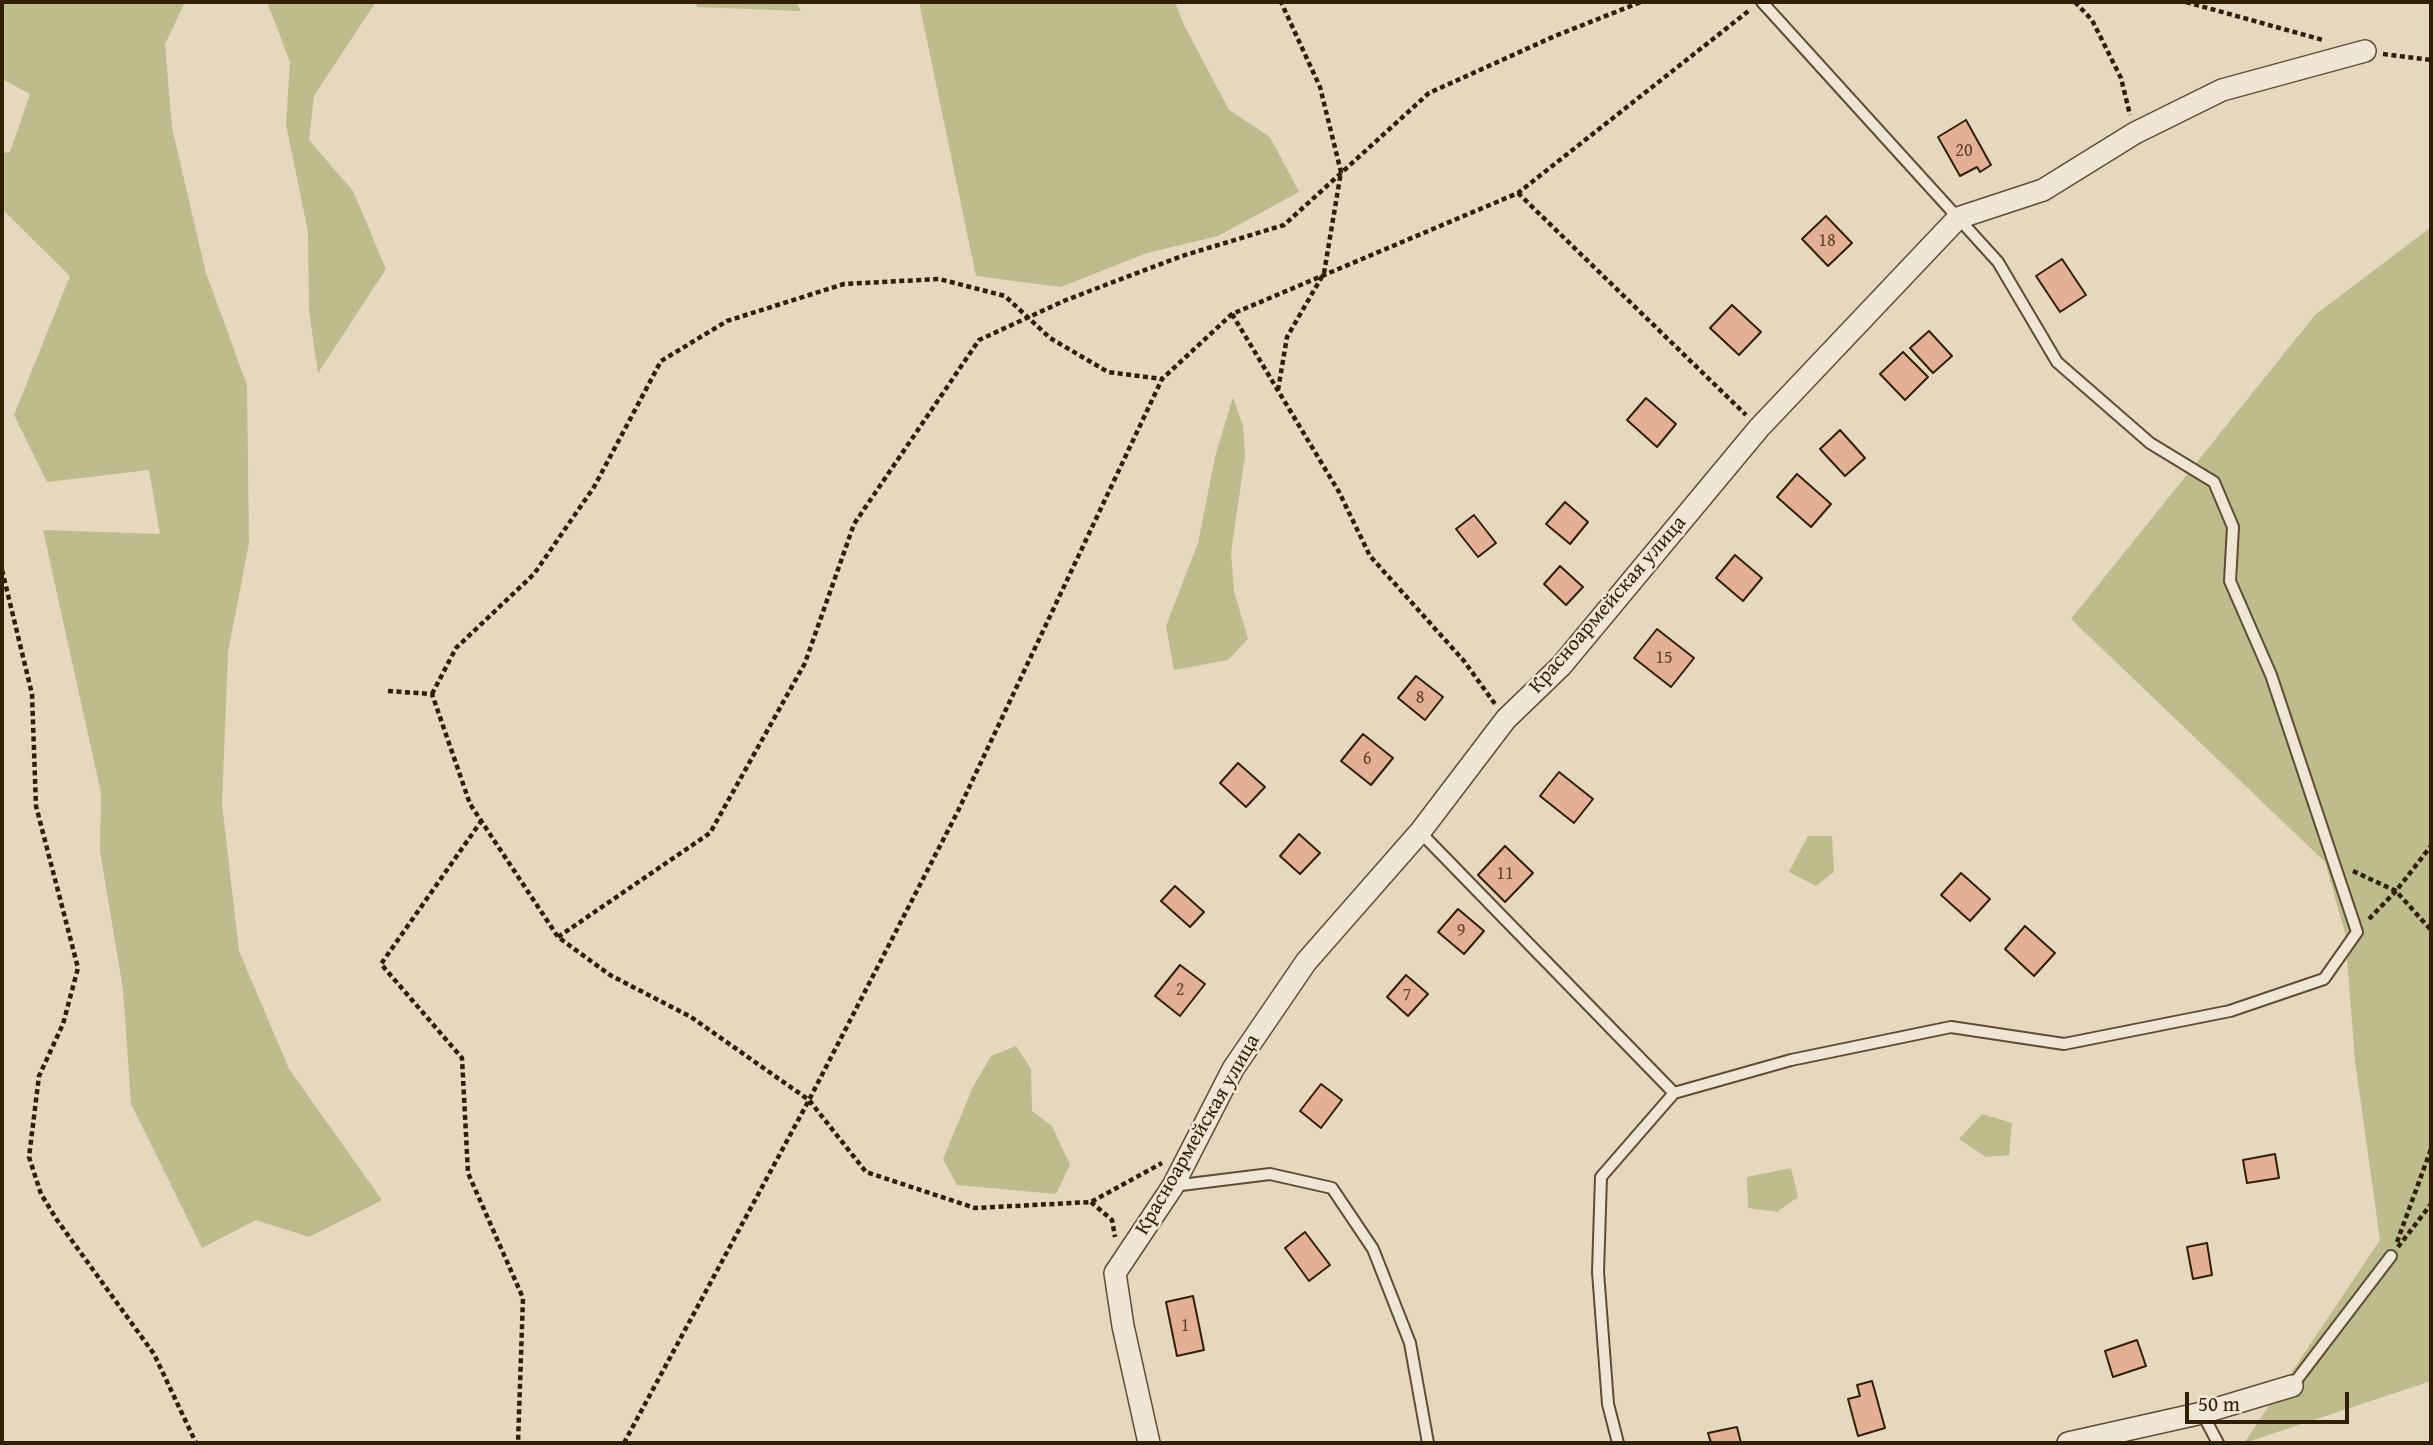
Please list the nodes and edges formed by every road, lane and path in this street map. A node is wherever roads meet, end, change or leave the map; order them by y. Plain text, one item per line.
1 (1281, 2) edge
2 (1641, 2) edge
3 (1761, 2) edge
4 (2075, 2) edge
5 (2186, 2) edge
6 (2329, 41) dead end
7 (2365, 51) joint
8 (2431, 60) edge
9 (2135, 133) junction
10 (1341, 172) junction
11 (1518, 193) junction
12 (1958, 218) junction
13 (1232, 314) junction
14 (1026, 318) junction
15 (1162, 379) junction
16 (1278, 391) junction
17 (1759, 428) junction
18 (2, 570) edge
19 (388, 691) dead end
20 (432, 694) junction
21 (1506, 719) junction
22 (482, 820) junction
23 (1420, 832) junction
24 (2431, 846) edge
25 (2333, 862) junction
26 (2396, 891) junction
27 (2431, 930) edge
28 (2357, 932) junction
29 (558, 937) junction
30 (1674, 1093) junction
31 (808, 1100) junction
32 (1193, 1146) junction
33 (2431, 1149) edge
34 (1172, 1186) junction
35 (1091, 1202) junction
36 (2431, 1204) edge
37 (2392, 1256) junction
38 (1115, 1273) junction
39 (2292, 1386) joint
40 (2202, 1413) junction
41 (196, 1443) edge
42 (518, 1443) edge
43 (624, 1443) edge
44 (1149, 1443) edge
45 (1428, 1443) edge
46 (1618, 1443) edge
47 (2068, 1443) edge
48 (2218, 1443) edge

1 - 10 path
2 - 10 path
3 - 11 path
3 - 12 lane
4 - 9 path
5 - 6 path
7 - 8 path
7 - 9 street, Красноармейская улица
9 - 12 street, Красноармейская улица
10 - 14 path
10 - 16 path
11 - 13 path
11 - 17 path
12 - 17 street, Красноармейская улица
12 - 25 lane
13 - 15 path
13 - 16 path
14 - 15 path
14 - 20 path
14 - 29 path
15 - 31 path
16 - 21 path
17 - 21 street, Красноармейская улица
18 - 41 path
19 - 20 path
20 - 22 path
21 - 23 street, Красноармейская улица
22 - 29 path
22 - 42 path
23 - 30 lane
23 - 32 street, Красноармейская улица
24 - 26 path
25 - 26 path
25 - 28 lane
26 - 27 path
26 - 28 path
28 - 30 lane
29 - 31 path
30 - 46 lane
31 - 35 path
31 - 43 path
32 - 34 street, Красноармейская улица
32 - 35 path
33 - 37 path
34 - 38 street, Красноармейская улица
34 - 45 lane
35 - 38 path
36 - 37 path
37 - 39 lane
38 - 44 street
39 - 40 street
40 - 47 street
40 - 48 lane

